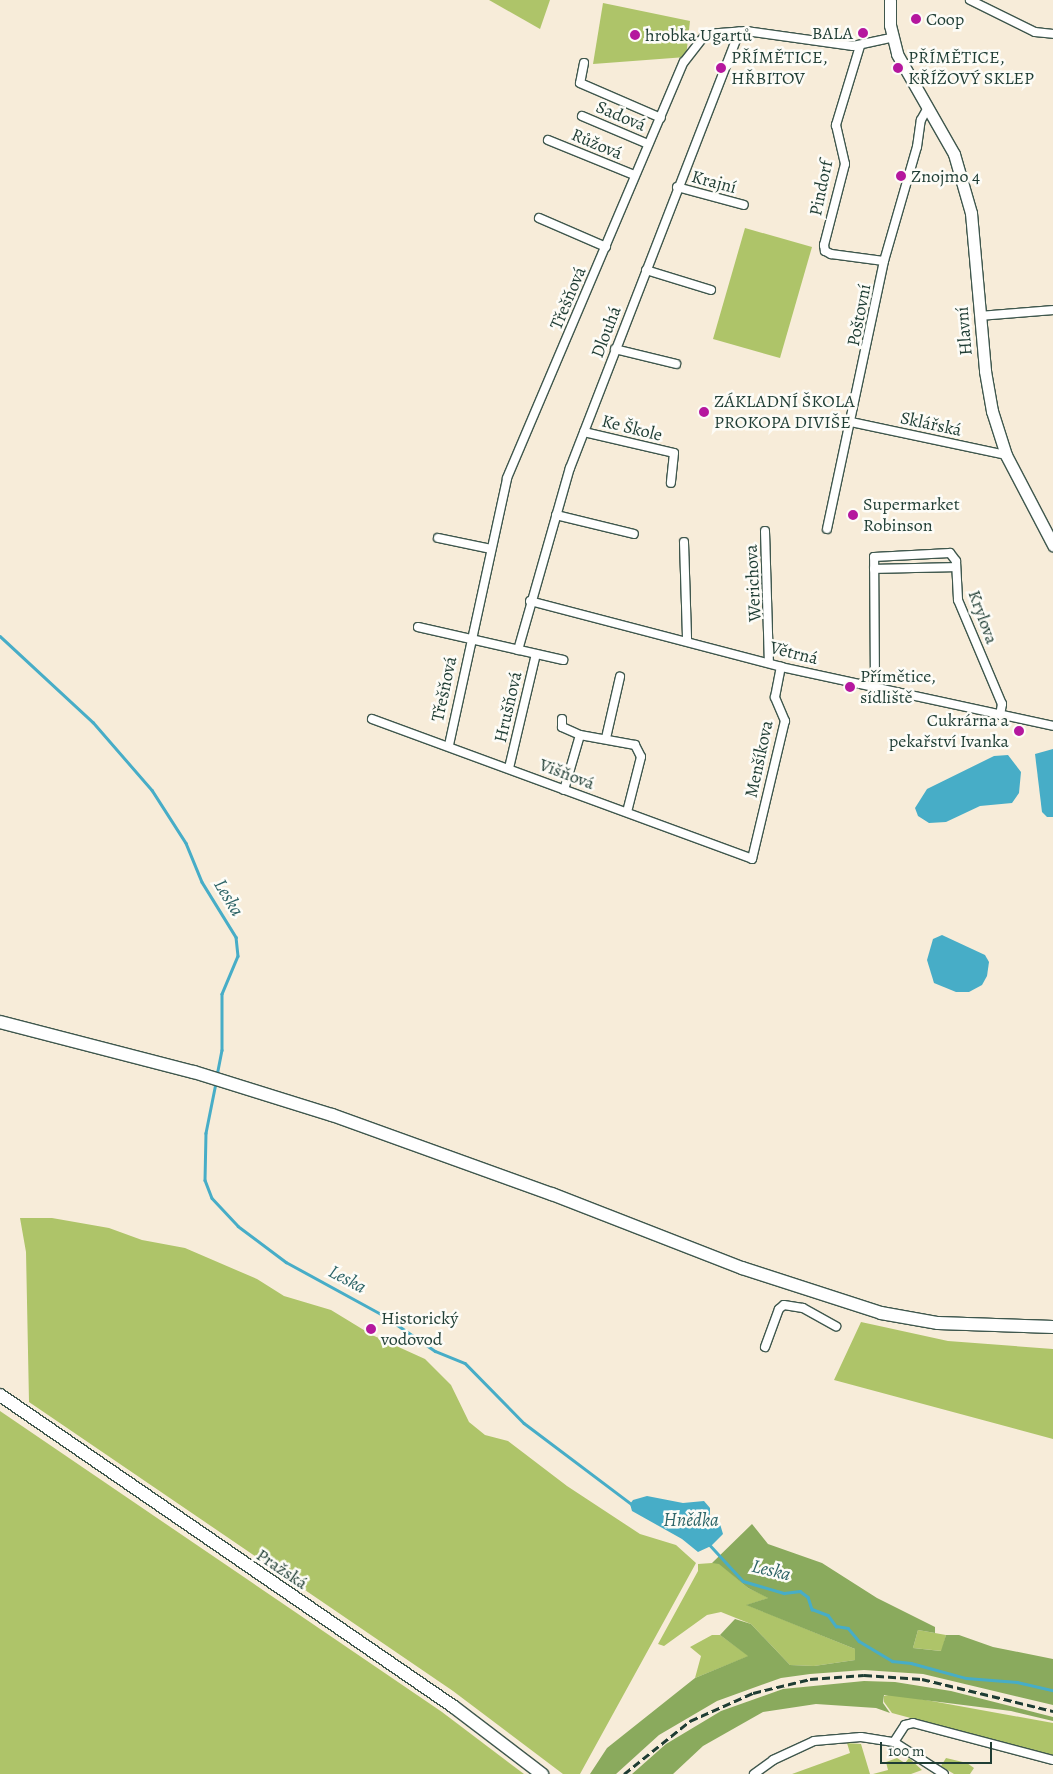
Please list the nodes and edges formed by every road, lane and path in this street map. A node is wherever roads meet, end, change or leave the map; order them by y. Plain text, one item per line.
1 (890, 0) edge
2 (970, 0) edge
3 (739, 32) junction
4 (1053, 34) edge
5 (892, 38) junction
6 (860, 46) junction
7 (584, 63) dead end
8 (928, 109) junction
9 (582, 116) dead end
10 (661, 118) junction
11 (548, 140) dead end
12 (648, 144) junction
13 (634, 176) junction
14 (677, 187) junction
15 (744, 205) dead end
16 (540, 218) dead end
17 (606, 247) junction
18 (884, 261) junction
19 (646, 270) junction
20 (711, 290) dead end
21 (1053, 310) edge
22 (980, 316) junction
23 (615, 349) junction
24 (676, 364) dead end
25 (851, 422) junction
26 (584, 432) junction
27 (1006, 455) junction
28 (671, 483) dead end
29 (556, 516) junction
30 (827, 529) dead end
31 (765, 531) dead end
32 (634, 534) dead end
33 (438, 538) dead end
34 (684, 542) dead end
35 (1053, 545) edge
36 (491, 549) junction
37 (956, 567) junction
38 (874, 570) junction
39 (530, 601) junction
40 (418, 627) dead end
41 (470, 640) junction
42 (687, 640) junction
43 (518, 650) junction
44 (536, 654) junction
45 (563, 660) dead end
46 (769, 663) junction
47 (780, 666) junction
48 (620, 677) dead end
49 (875, 687) junction
50 (1000, 715) junction
51 (372, 719) dead end
52 (562, 719) dead end
53 (1053, 726) edge
54 (580, 735) junction
55 (606, 738) junction
56 (449, 745) junction
57 (509, 768) junction
58 (564, 790) junction
59 (627, 812) junction
60 (752, 859) joint
61 (0, 1022) edge
62 (836, 1326) dead end
63 (1053, 1327) edge
64 (765, 1347) dead end
65 (0, 1395) edge
66 (894, 1742) junction
67 (1053, 1760) edge
68 (542, 1774) edge
69 (754, 1774) edge
70 (944, 1774) edge

1 - 5 main road, Hlavní
2 - 4 street
3 - 6 street, Třešňová
3 - 10 street, Třešňová
3 - 14 street, Dlouhá
5 - 6 street
5 - 8 main road, Hlavní
6 - 18 street, Pindorf
7 - 10 street
8 - 18 street, Poštovní
8 - 22 main road, Hlavní
9 - 12 street, Sadová
10 - 12 street, Třešňová
11 - 13 street, Růžová
12 - 13 street, Třešňová
13 - 17 street, Třešňová
14 - 15 street, Krajní
14 - 19 street, Dlouhá
16 - 17 street
17 - 36 street, Třešňová
18 - 25 street, Poštovní
19 - 20 street
19 - 23 street, Dlouhá
21 - 22 street
22 - 27 main road, Hlavní
23 - 24 street
23 - 26 street, Dlouhá
25 - 27 street, Sklářská
25 - 30 street, Poštovní
26 - 28 street, Ke Škole
26 - 29 street, Dlouhá
27 - 35 main road, Hlavní
29 - 32 street
29 - 39 street, Dlouhá
31 - 46 street, Werichova
33 - 36 street
34 - 42 street
36 - 41 street, Třešňová
37 - 38 street
37 - 38 street
37 - 50 street, Krylova
38 - 49 street
39 - 42 street, Větrná
39 - 43 street, Dlouhá
40 - 41 street, Třešňová
41 - 43 street, Hrušňová
41 - 56 street, Třešňová
42 - 46 street, Větrná
43 - 44 street, Hrušňová
44 - 45 street, Hrušňová
44 - 57 street, Hrušňová
46 - 47 street, Větrná
47 - 49 street, Větrná
47 - 60 street, Menšíkova
48 - 55 street
49 - 50 street, Větrná
50 - 53 street, Větrná
51 - 56 street, Višňová
52 - 54 street
54 - 55 street
54 - 58 street
55 - 59 street
56 - 57 street, Višňová
57 - 58 street, Višňová
58 - 59 street, Višňová
59 - 60 street, Višňová
61 - 63 main road
62 - 64 street
65 - 68 main road, Pražská
66 - 67 street
66 - 69 street
66 - 70 street

